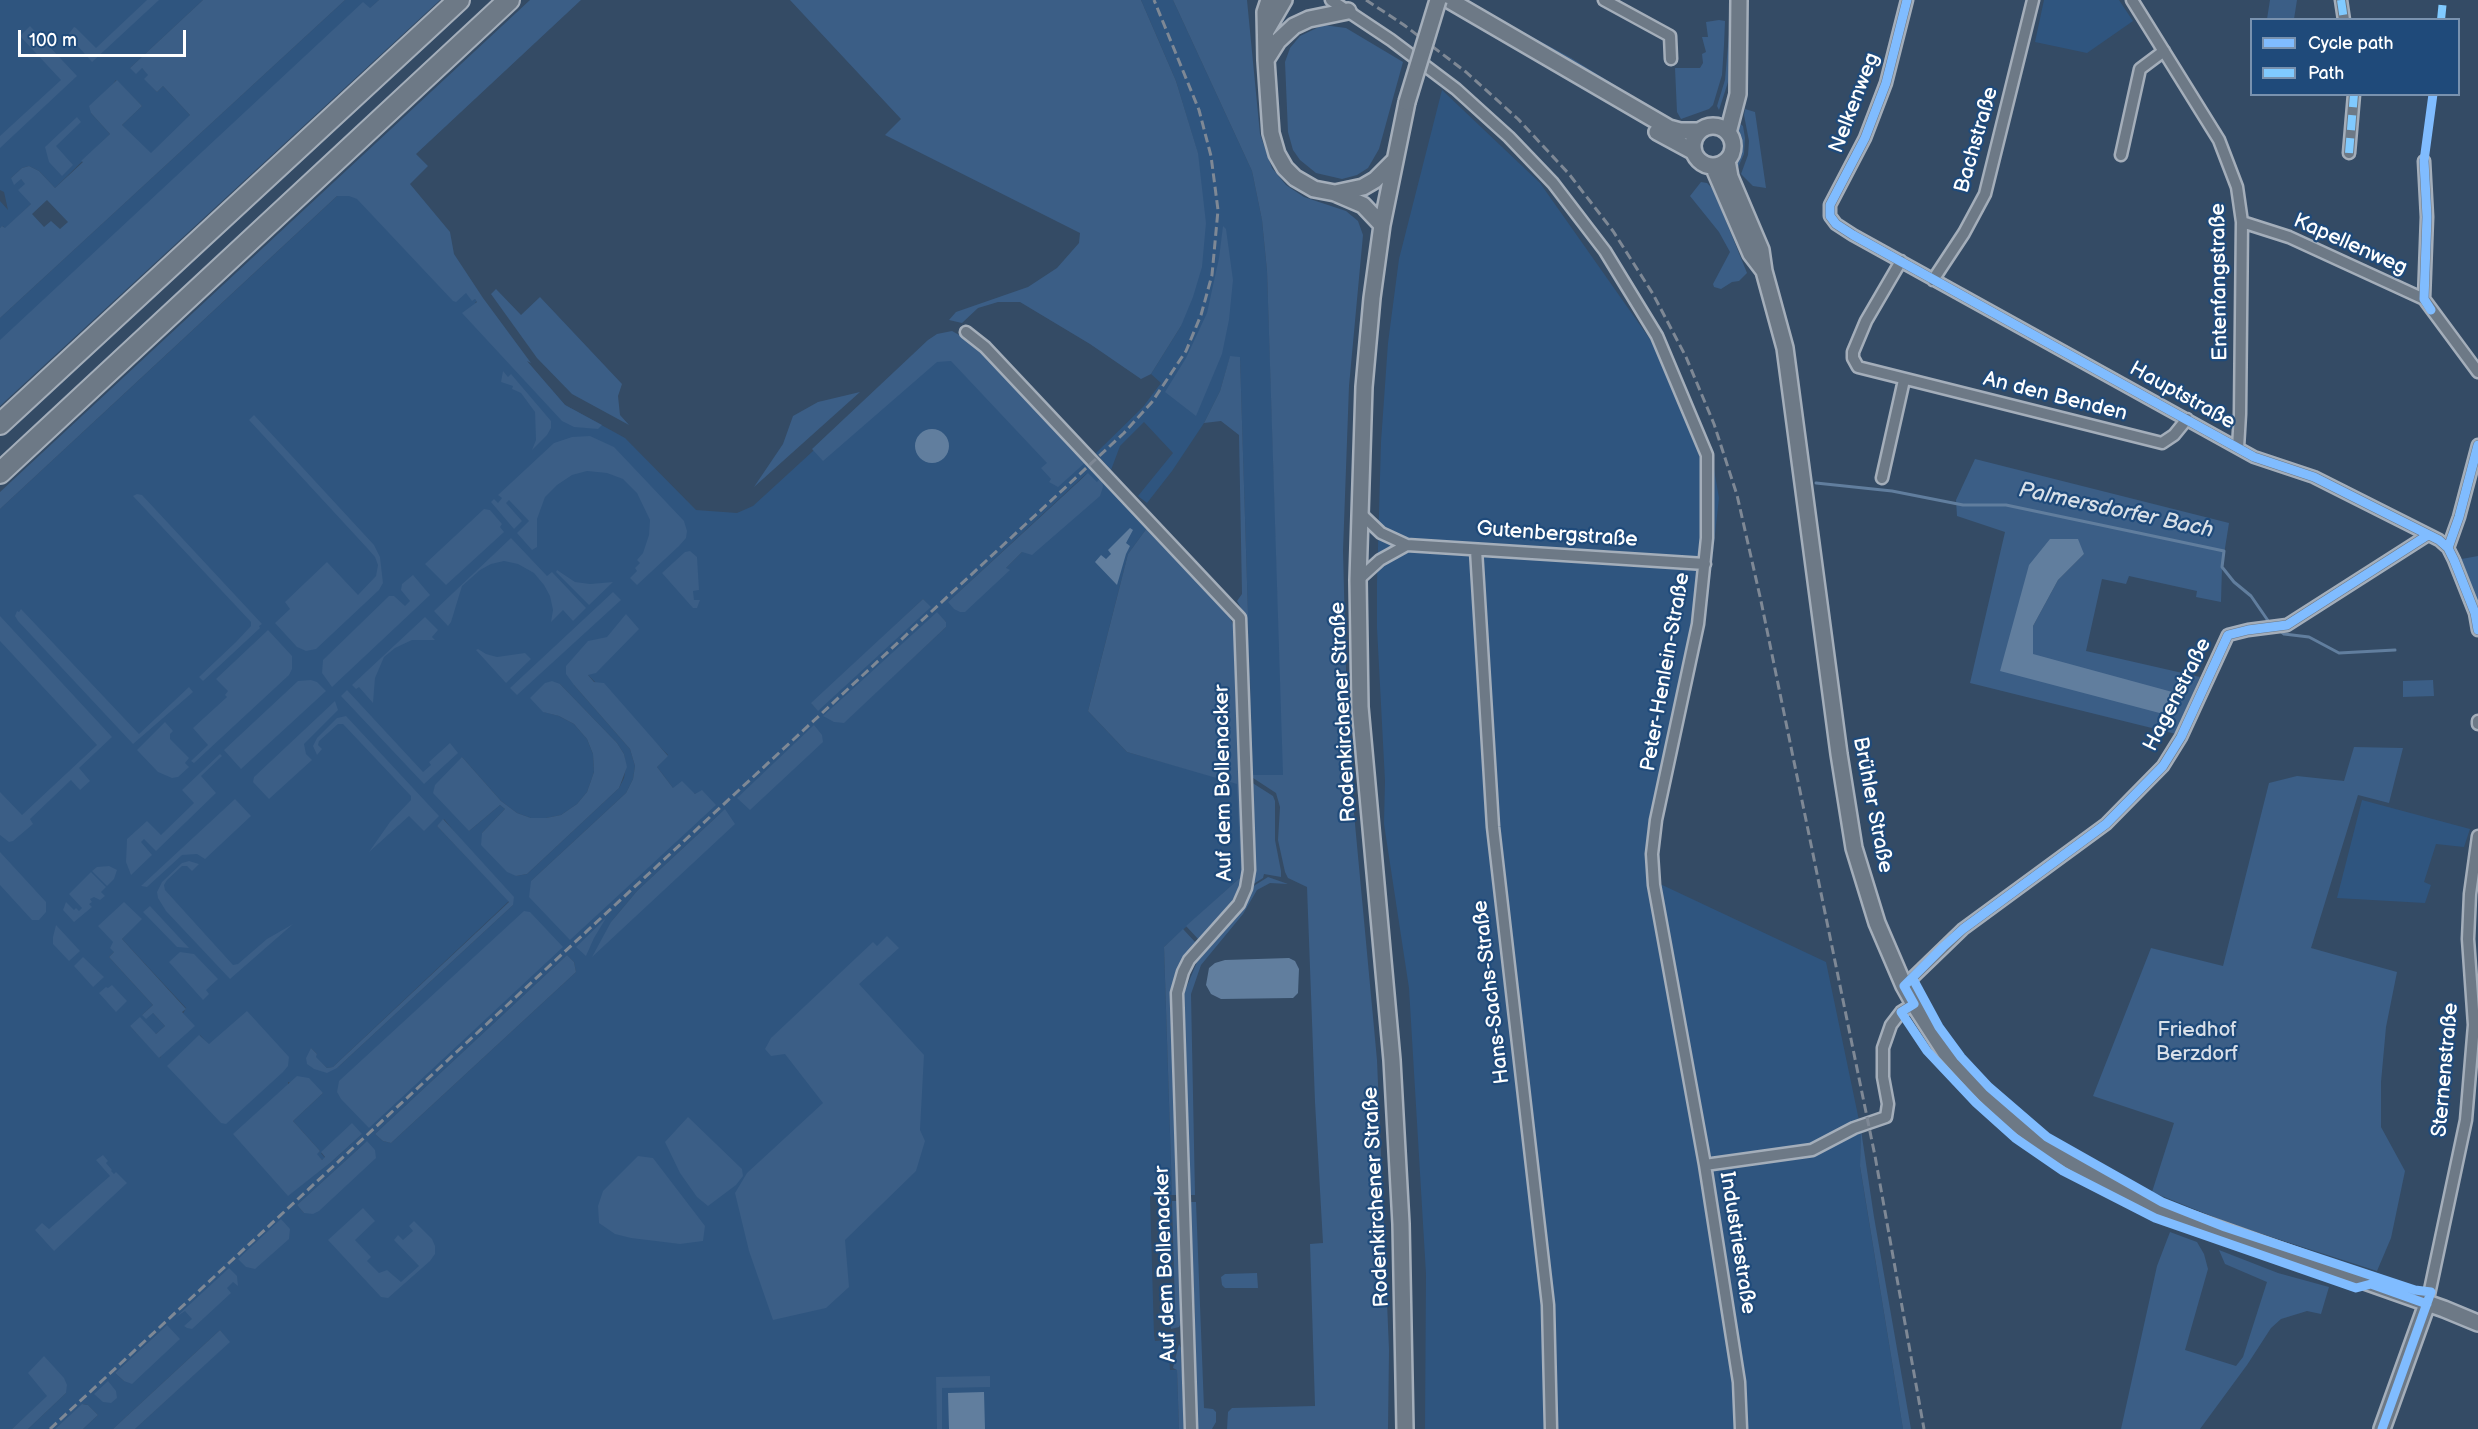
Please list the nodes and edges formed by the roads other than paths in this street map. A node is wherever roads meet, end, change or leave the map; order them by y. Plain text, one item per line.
1 (459, 0) edge
2 (509, 0) edge
3 (1269, 0) edge
4 (1284, 0) edge
5 (1331, 0) edge
6 (1438, 0) edge
7 (1449, 0) edge
8 (1604, 0) edge
9 (1739, 0) edge
10 (1907, 0) edge
11 (2033, 0) edge
12 (2132, 0) edge
13 (2341, 0) edge
14 (1348, 11) junction
15 (2344, 18) edge
16 (1266, 31) junction
17 (2164, 51) junction
18 (1671, 59) dead end
19 (1266, 60) junction
20 (1601, 89) junction
21 (2354, 96) edge
22 (1722, 130) junction
23 (1700, 131) junction
24 (1694, 152) junction
25 (2349, 153) dead end
26 (2121, 155) dead end
27 (1727, 160) junction
28 (2424, 161) dead end
29 (1393, 162) junction
30 (1713, 166) junction
31 (1335, 194) junction
32 (1830, 216) joint
33 (2242, 222) junction
34 (1382, 225) junction
35 (1901, 261) junction
36 (1764, 271) junction
37 (1933, 280) junction
38 (2424, 299) junction
39 (966, 332) dead end
40 (2478, 372) edge
41 (1904, 380) junction
42 (2187, 419) junction
43 (0, 424) edge
44 (2478, 446) edge
45 (2238, 448) junction
46 (0, 473) edge
47 (1882, 478) dead end
48 (1359, 512) junction
49 (2428, 535) junction
50 (1407, 545) junction
51 (2448, 548) junction
52 (1476, 550) junction
53 (1705, 564) junction
54 (1358, 580) junction
55 (2478, 630) edge
56 (2478, 836) edge
57 (1904, 986) junction
58 (1914, 1005) junction
59 (1686, 1063) joint
60 (2466, 1120) junction
61 (2478, 1124) edge
62 (1705, 1165) junction
63 (2427, 1304) junction
64 (2478, 1323) edge
65 (1191, 1429) edge
66 (1405, 1429) edge
67 (1551, 1429) edge
68 (1741, 1429) edge
69 (2382, 1429) edge

1 - 43 highway
2 - 46 highway
3 - 16 main road
4 - 16 main road
5 - 14 street, Peter-Henlein-Straße
6 - 29 main road, Rodenkirchener Straße, bridge
7 - 20 main road
8 - 18 street
9 - 22 main road
10 - 32 street, Nelkenweg
11 - 37 street, Bachstraße
12 - 17 street, Entenfangstraße
13 - 15 street
14 - 19 main road
14 - 53 street, Peter-Henlein-Straße
16 - 19 main road
17 - 26 street
17 - 33 street, Entenfangstraße
19 - 31 main road
20 - 23 main road
20 - 24 main road
21 - 25 street
22 - 23 main road
22 - 27 main road
23 - 24 main road
24 - 30 main road
27 - 30 main road
27 - 36 main road, Brühler Straße
28 - 38 street
29 - 31 main road
29 - 34 main road, Rodenkirchener Straße
30 - 36 main road, Brühler Straße
31 - 34 main road
32 - 35 street, Hauptstraße
33 - 38 street, Kapellenweg
33 - 45 street, Entenfangstraße
34 - 48 main road, Rodenkirchener Straße
35 - 37 street, Hauptstraße
35 - 41 street, An den Benden
36 - 57 main road, Brühler Straße
37 - 42 street, Hauptstraße
38 - 40 street, Kapellenweg
39 - 65 street, Auf dem Bollenacker
41 - 42 street, An den Benden
41 - 47 street
42 - 45 street, Hauptstraße
44 - 51 street
45 - 49 street, Hauptstraße
48 - 50 street
48 - 54 main road, Rodenkirchener Straße
49 - 51 street, Hauptstraße
49 - 57 street, Hagenstraße
50 - 52 street, Gutenbergstraße
50 - 54 street
51 - 55 street
52 - 53 street, Gutenbergstraße
52 - 67 street, Hans-Sachs-Straße
53 - 59 street, Peter-Henlein-Straße
54 - 66 main road, Rodenkirchener Straße
56 - 60 street, Sternenstraße
57 - 58 main road, Brühler Straße
58 - 62 street
58 - 63 main road, Brühler Straße
59 - 62 street, Industriestraße
60 - 61 street
60 - 63 street, Sternenstraße
62 - 68 street, Industriestraße
63 - 64 main road, Brühler Straße
63 - 69 main road

